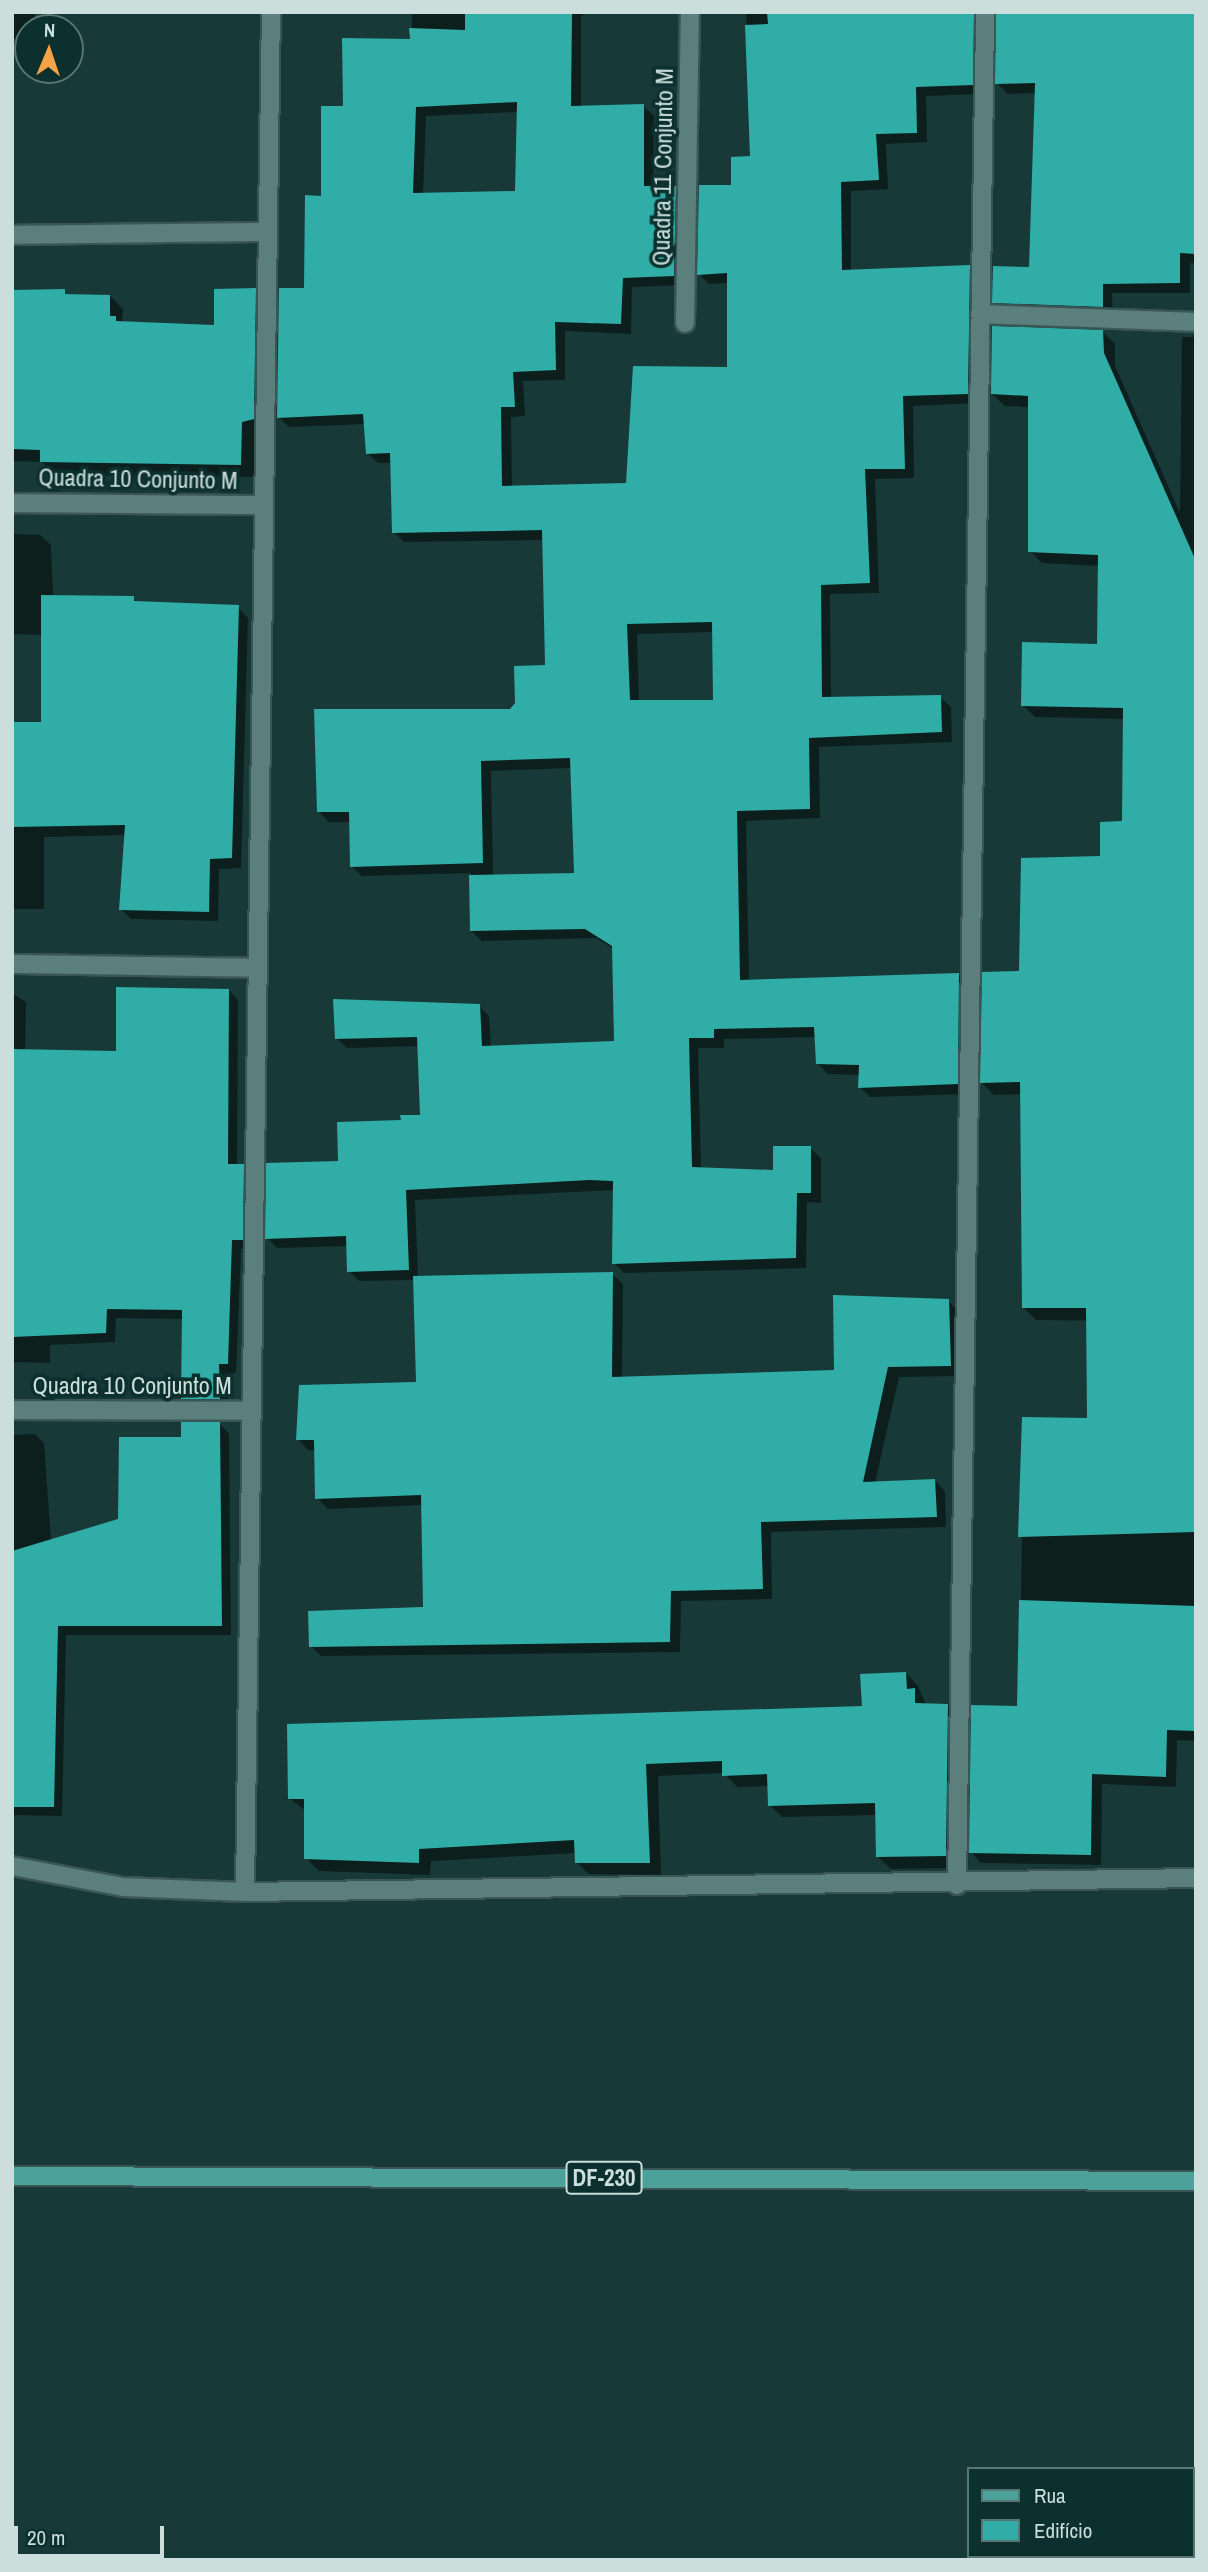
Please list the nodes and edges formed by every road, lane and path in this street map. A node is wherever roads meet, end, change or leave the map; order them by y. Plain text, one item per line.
1 (271, 12) edge
2 (690, 12) edge
3 (985, 12) edge
4 (268, 232) junction
5 (12, 235) edge
6 (980, 314) junction
7 (1196, 322) edge
8 (685, 323) dead end
9 (12, 503) edge
10 (264, 505) junction
11 (12, 964) edge
12 (257, 968) junction
13 (12, 1410) edge
14 (252, 1411) junction
15 (12, 1866) edge
16 (1196, 1878) edge
17 (957, 1885) junction
18 (245, 1892) junction
19 (12, 2176) edge
20 (1196, 2180) edge

1 - 4 street
2 - 8 street, Quadra 11 Conjunto M
3 - 6 street
4 - 5 street
4 - 10 street
6 - 7 street
6 - 17 street
9 - 10 street, Quadra 10 Conjunto M
10 - 12 street
11 - 12 street
12 - 14 street
13 - 14 street, Quadra 10 Conjunto M
14 - 18 street
15 - 18 street
16 - 17 street
17 - 18 street
19 - 20 main road, DF-230 / DF-230

